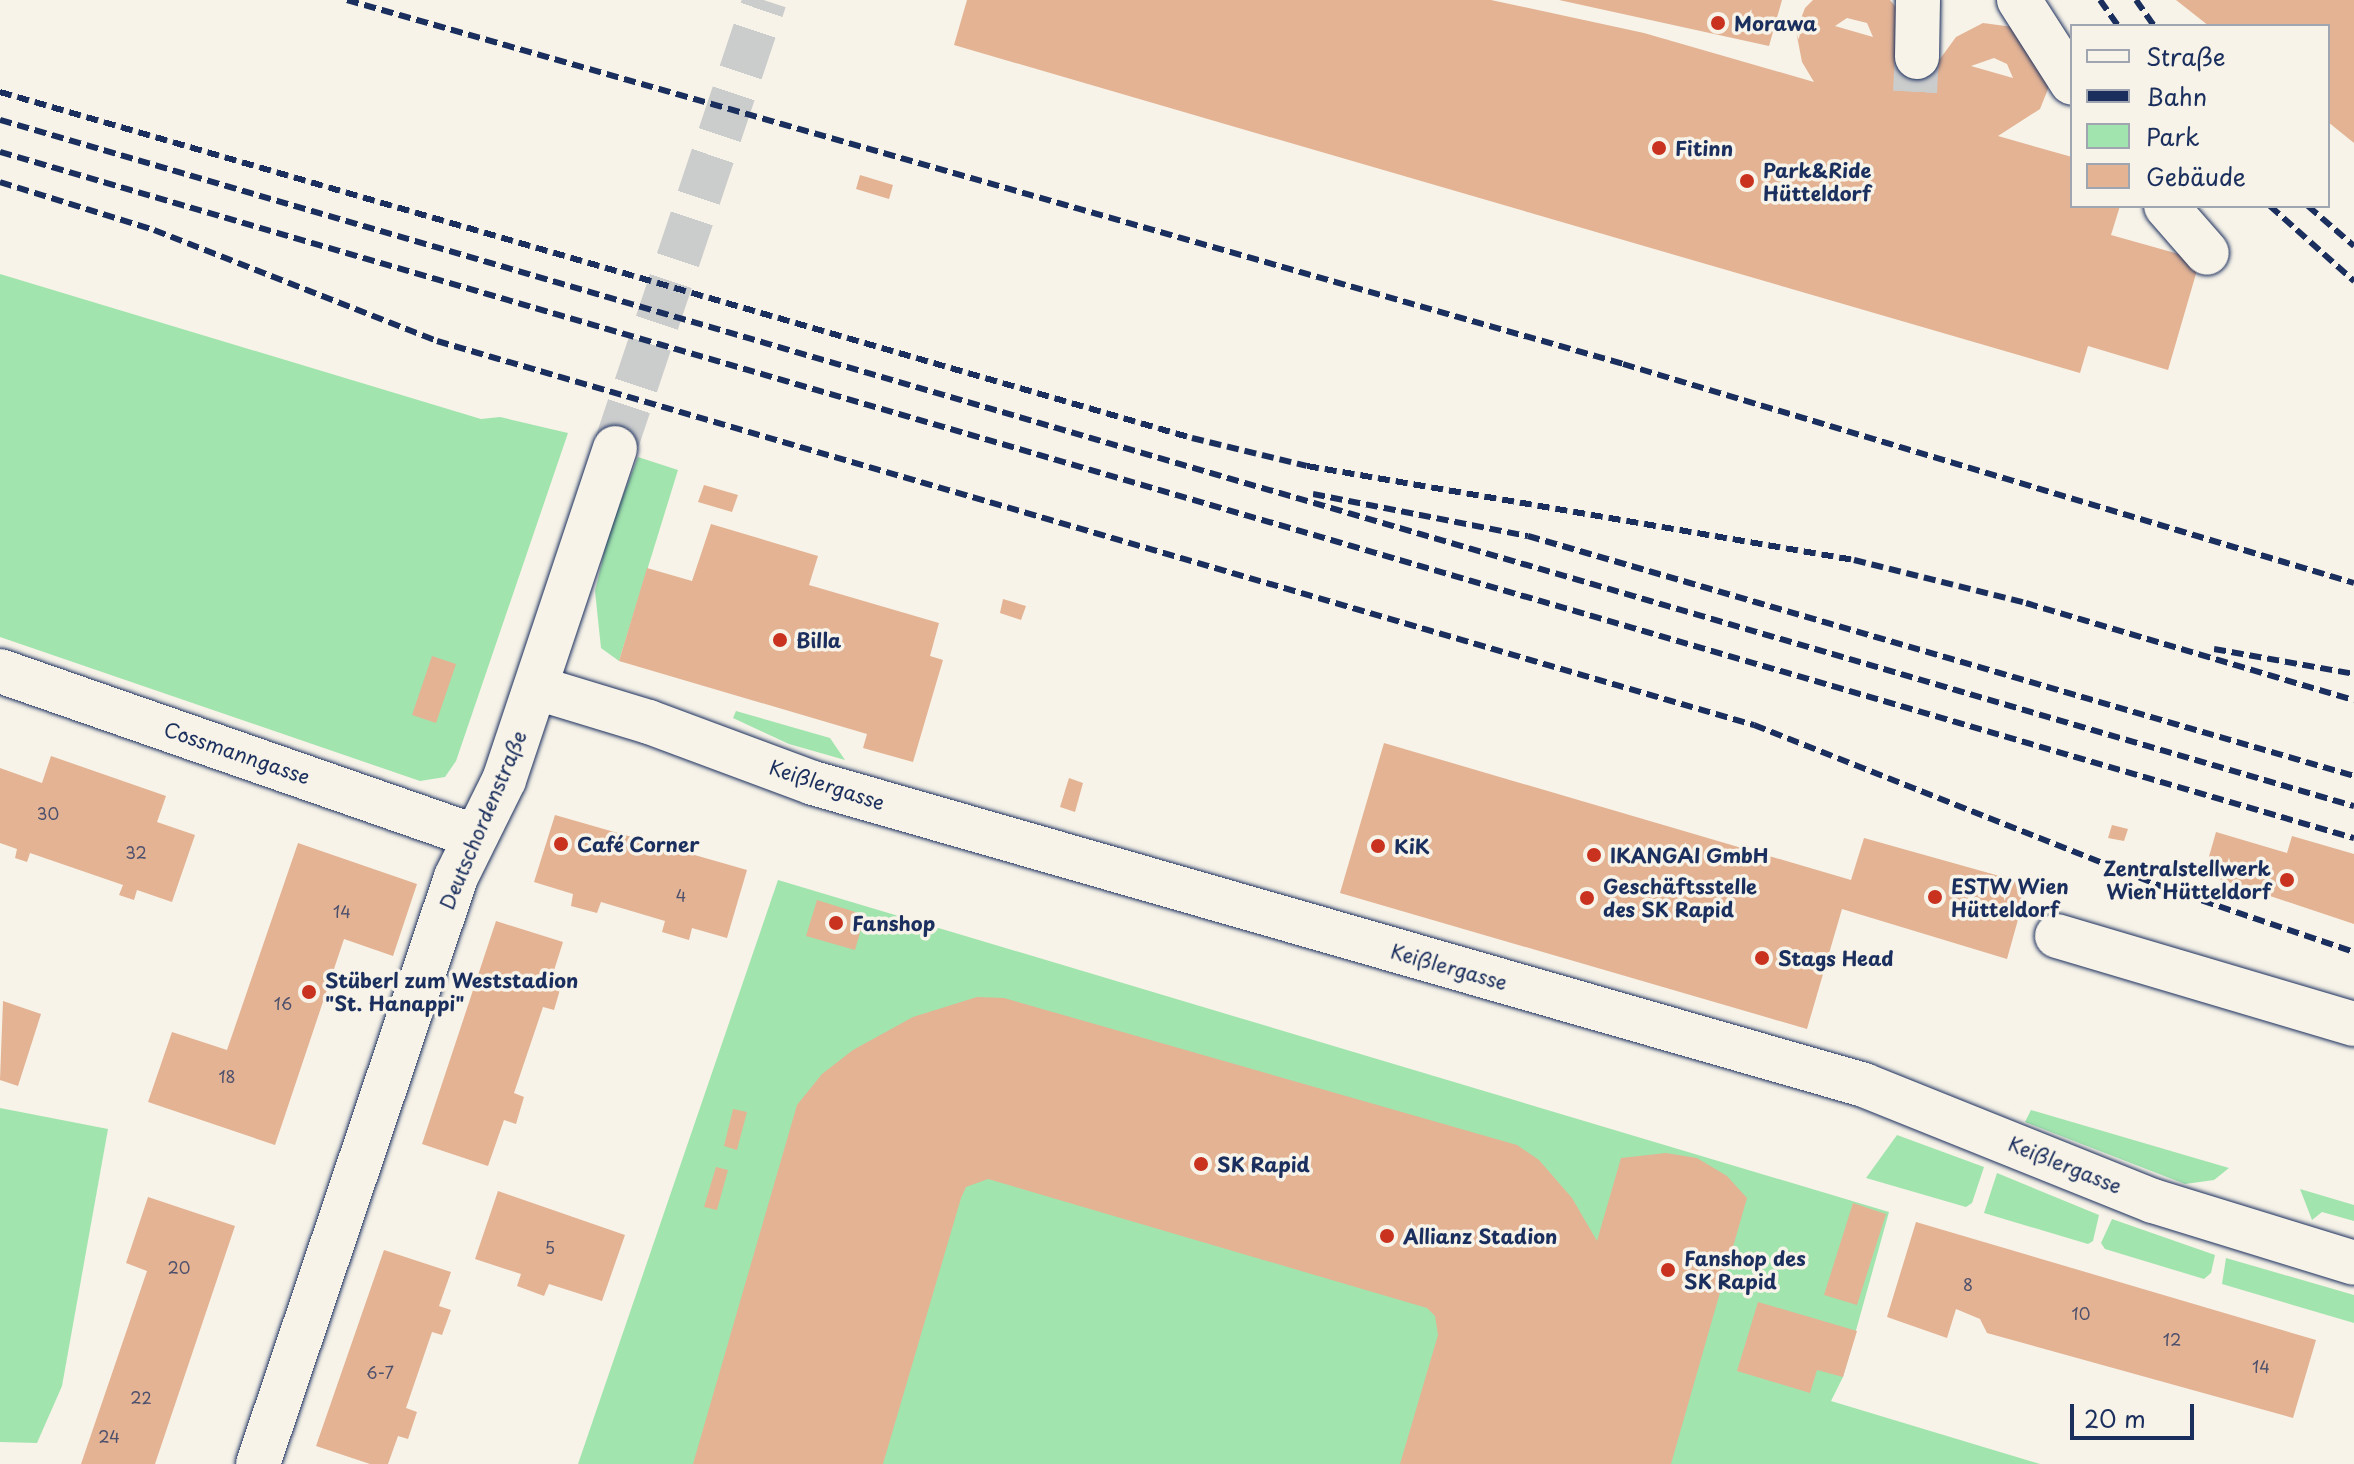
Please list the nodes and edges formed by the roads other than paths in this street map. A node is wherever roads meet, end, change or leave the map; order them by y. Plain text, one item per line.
1 (1918, 0) edge
2 (2019, 0) edge
3 (1917, 57) tunnel mouth
4 (2070, 80) edge
5 (2168, 208) edge
6 (2207, 253) dead end
7 (615, 448) tunnel mouth
8 (0, 671) edge
9 (537, 688) junction
10 (474, 836) junction
11 (2057, 936) dead end
12 (2354, 1024) edge
13 (2354, 1263) edge
14 (258, 1464) edge

1 - 3 street
2 - 4 street
5 - 6 street
7 - 9 street, Deutschordenstraße
8 - 10 street, Cossmanngasse
9 - 10 street, Deutschordenstraße
9 - 13 street, Keißlergasse
10 - 14 street, Deutschordenstraße
11 - 12 street

